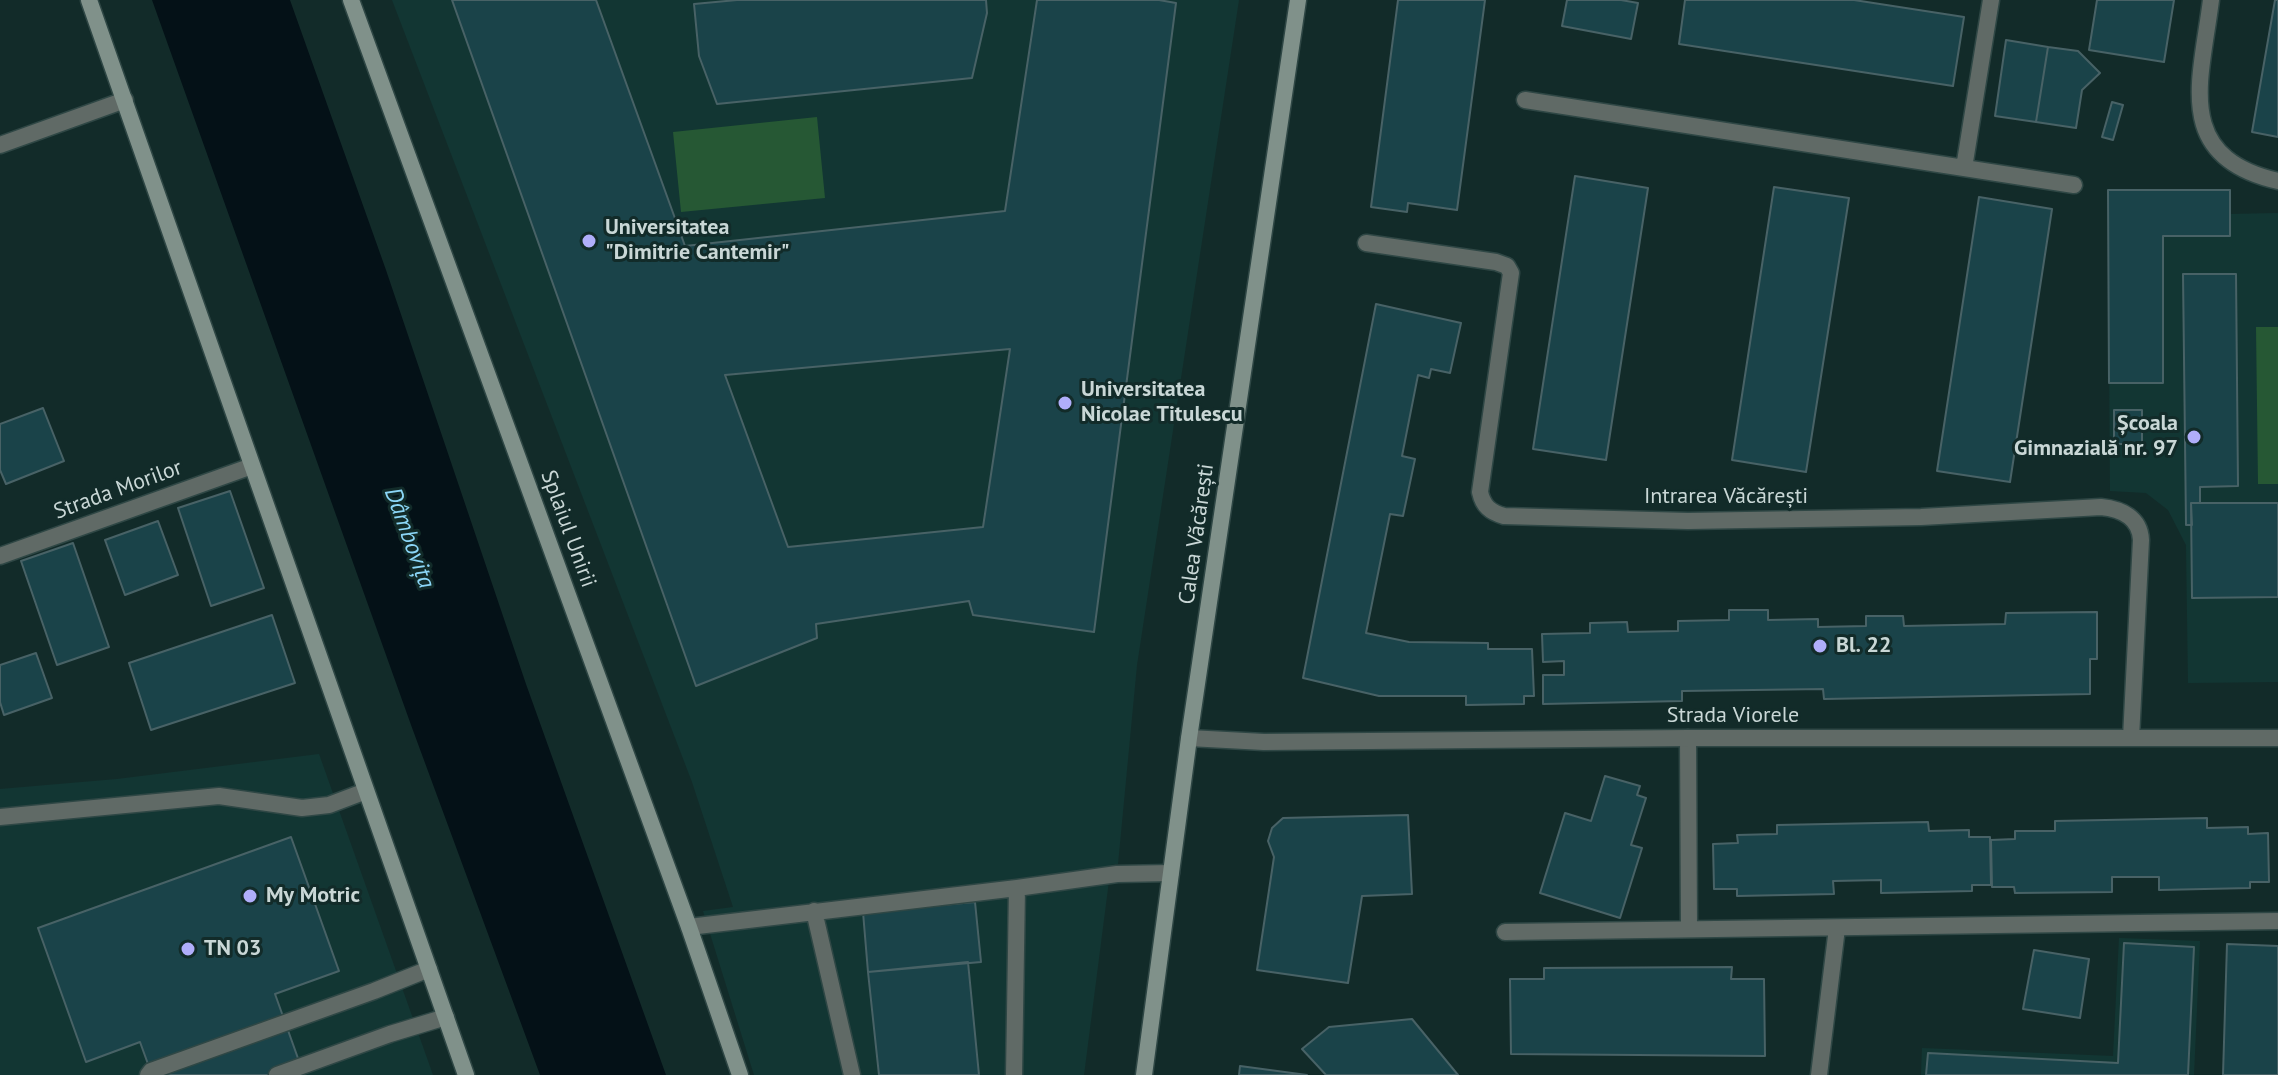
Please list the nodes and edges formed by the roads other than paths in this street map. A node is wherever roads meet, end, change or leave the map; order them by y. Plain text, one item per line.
1 (89, 0) edge
2 (351, 0) edge
3 (1298, 0) edge
4 (1991, 0) edge
5 (2211, 0) edge
6 (125, 100) junction
7 (1525, 100) dead end
8 (0, 145) edge
9 (1964, 168) junction
10 (2278, 181) edge
11 (2074, 185) dead end
12 (1366, 243) dead end
13 (252, 466) junction
14 (0, 556) edge
15 (1189, 738) junction
16 (1688, 738) junction
17 (2131, 738) junction
18 (2278, 738) edge
19 (366, 791) junction
20 (0, 817) edge
21 (1171, 873) junction
22 (1017, 888) junction
23 (814, 911) junction
24 (2278, 921) edge
25 (689, 927) junction
26 (1837, 928) junction
27 (1689, 929) junction
28 (1505, 932) dead end
29 (429, 969) junction
30 (446, 1017) junction
31 (148, 1075) edge
32 (277, 1075) edge
33 (466, 1075) edge
34 (740, 1075) edge
35 (852, 1075) edge
36 (1014, 1075) edge
37 (1144, 1075) edge
38 (1819, 1075) edge

1 - 6 main road
2 - 25 main road, Splaiul Unirii
3 - 15 main road, Calea Văcărești
4 - 9 street
5 - 10 street
6 - 8 street
6 - 13 main road
7 - 9 street
9 - 11 street
12 - 17 street, Intrarea Văcărești
13 - 14 street, Strada Morilor
13 - 19 main road
15 - 16 street, Strada Viorele
15 - 21 main road, Calea Văcărești
16 - 17 street, Strada Viorele
16 - 27 street
17 - 18 street, Strada Viorele
19 - 20 street
19 - 29 main road
21 - 22 street
21 - 37 main road, Calea Văcărești
22 - 23 street
22 - 36 street
23 - 25 street
23 - 35 street
24 - 26 street
25 - 34 main road, Splaiul Unirii
26 - 27 street
26 - 38 street
27 - 28 street
29 - 30 main road
29 - 31 street
30 - 32 street
30 - 33 main road

